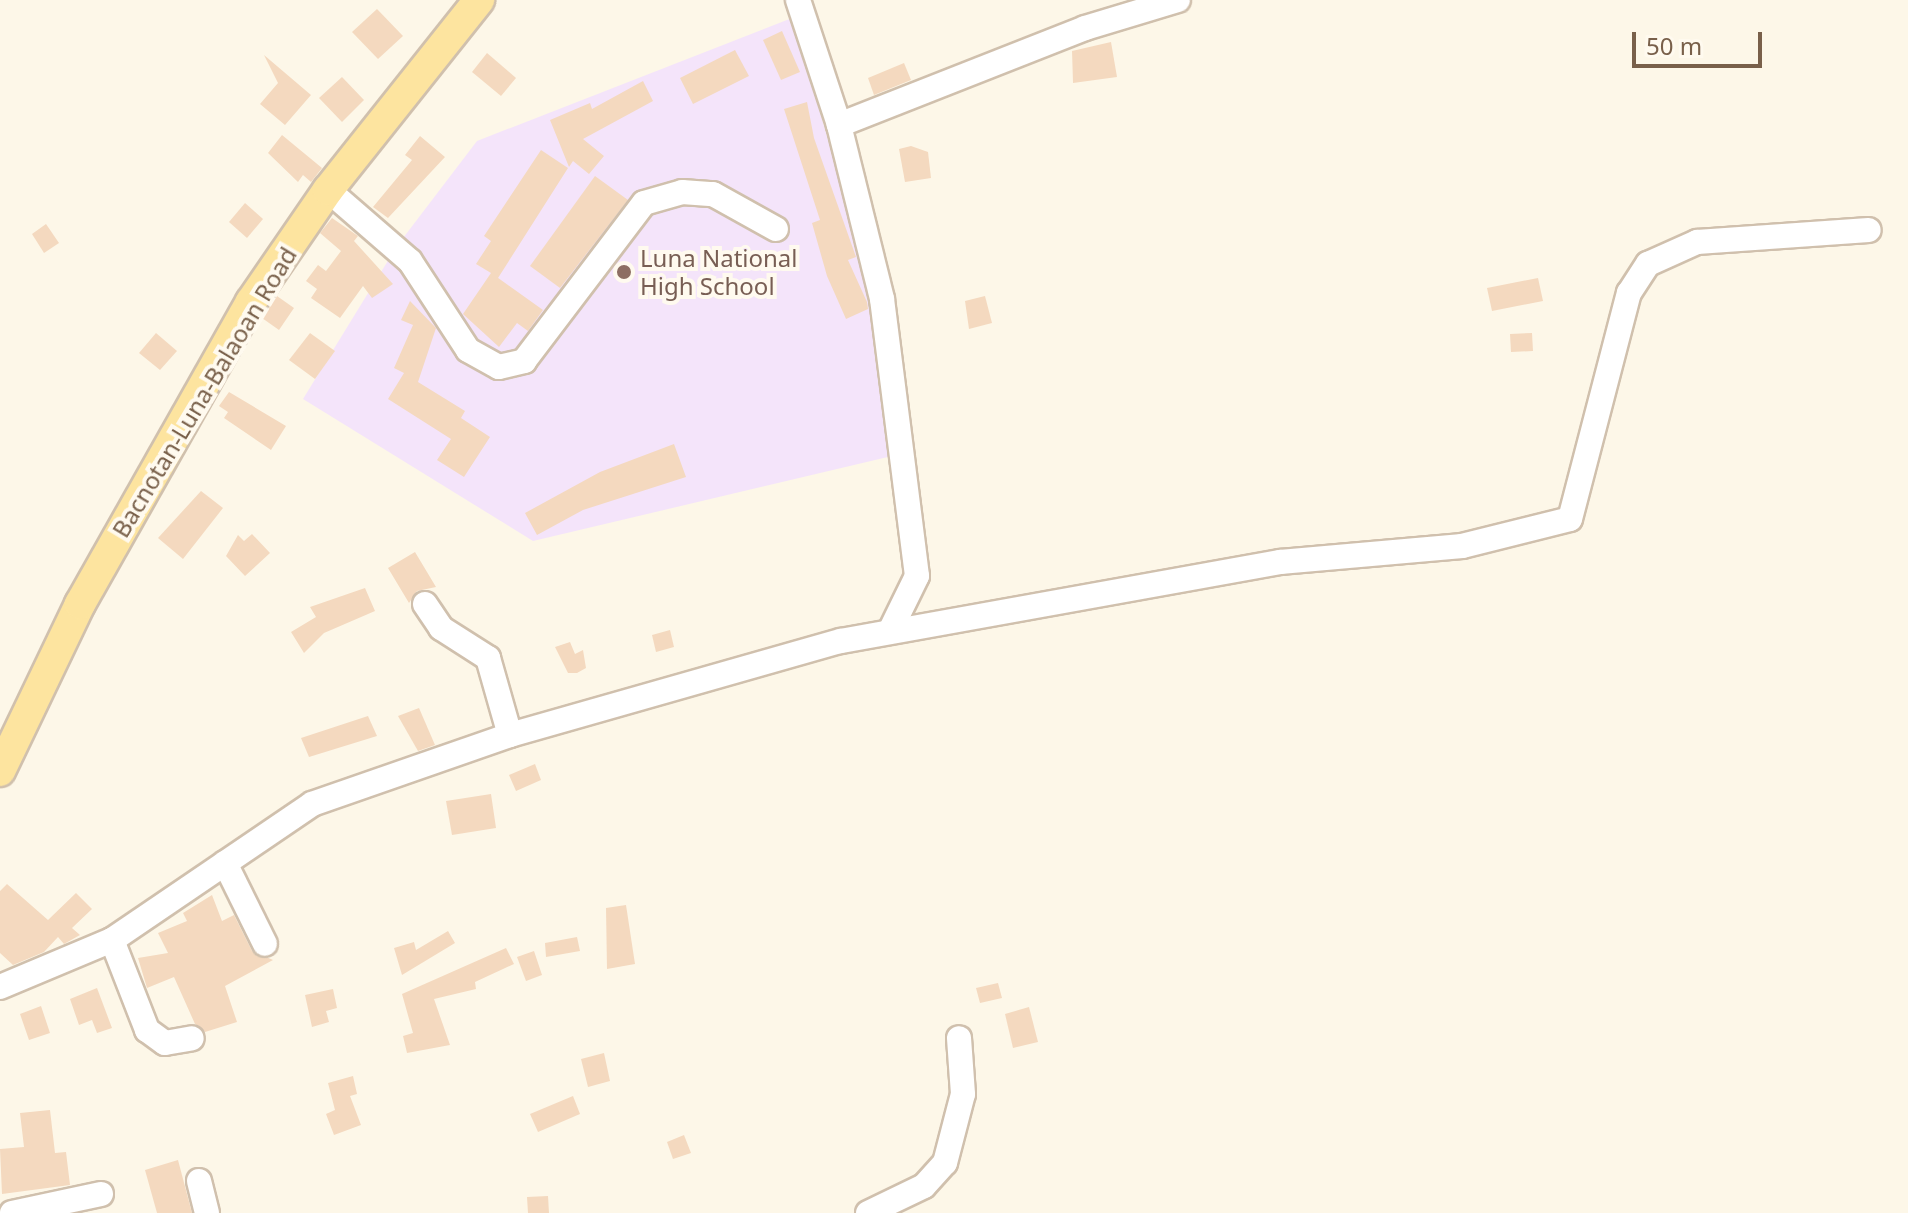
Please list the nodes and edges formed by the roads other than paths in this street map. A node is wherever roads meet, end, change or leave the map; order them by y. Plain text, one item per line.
1 (479, 0) edge
2 (798, 0) edge
3 (1178, 0) edge
4 (839, 125) junction
5 (328, 190) junction
6 (776, 229) dead end
7 (1869, 230) dead end
8 (425, 604) dead end
9 (890, 631) junction
10 (510, 735) junction
11 (0, 771) edge
12 (225, 863) junction
13 (112, 940) junction
14 (265, 944) dead end
15 (0, 987) edge
16 (192, 1038) dead end
17 (959, 1038) dead end
18 (199, 1181) dead end
19 (101, 1194) dead end
20 (12, 1213) edge
21 (207, 1213) edge
22 (868, 1213) edge

1 - 5 main road, Bacnotan-Luna-Balaoan Road
2 - 4 street
3 - 4 street
4 - 9 street
5 - 6 street
5 - 11 main road, Bacnotan-Luna-Balaoan Road
7 - 9 street
8 - 10 street
9 - 10 street
10 - 12 street
12 - 13 street
12 - 14 street
13 - 15 street
13 - 16 street
17 - 22 street
18 - 21 street
19 - 20 street

